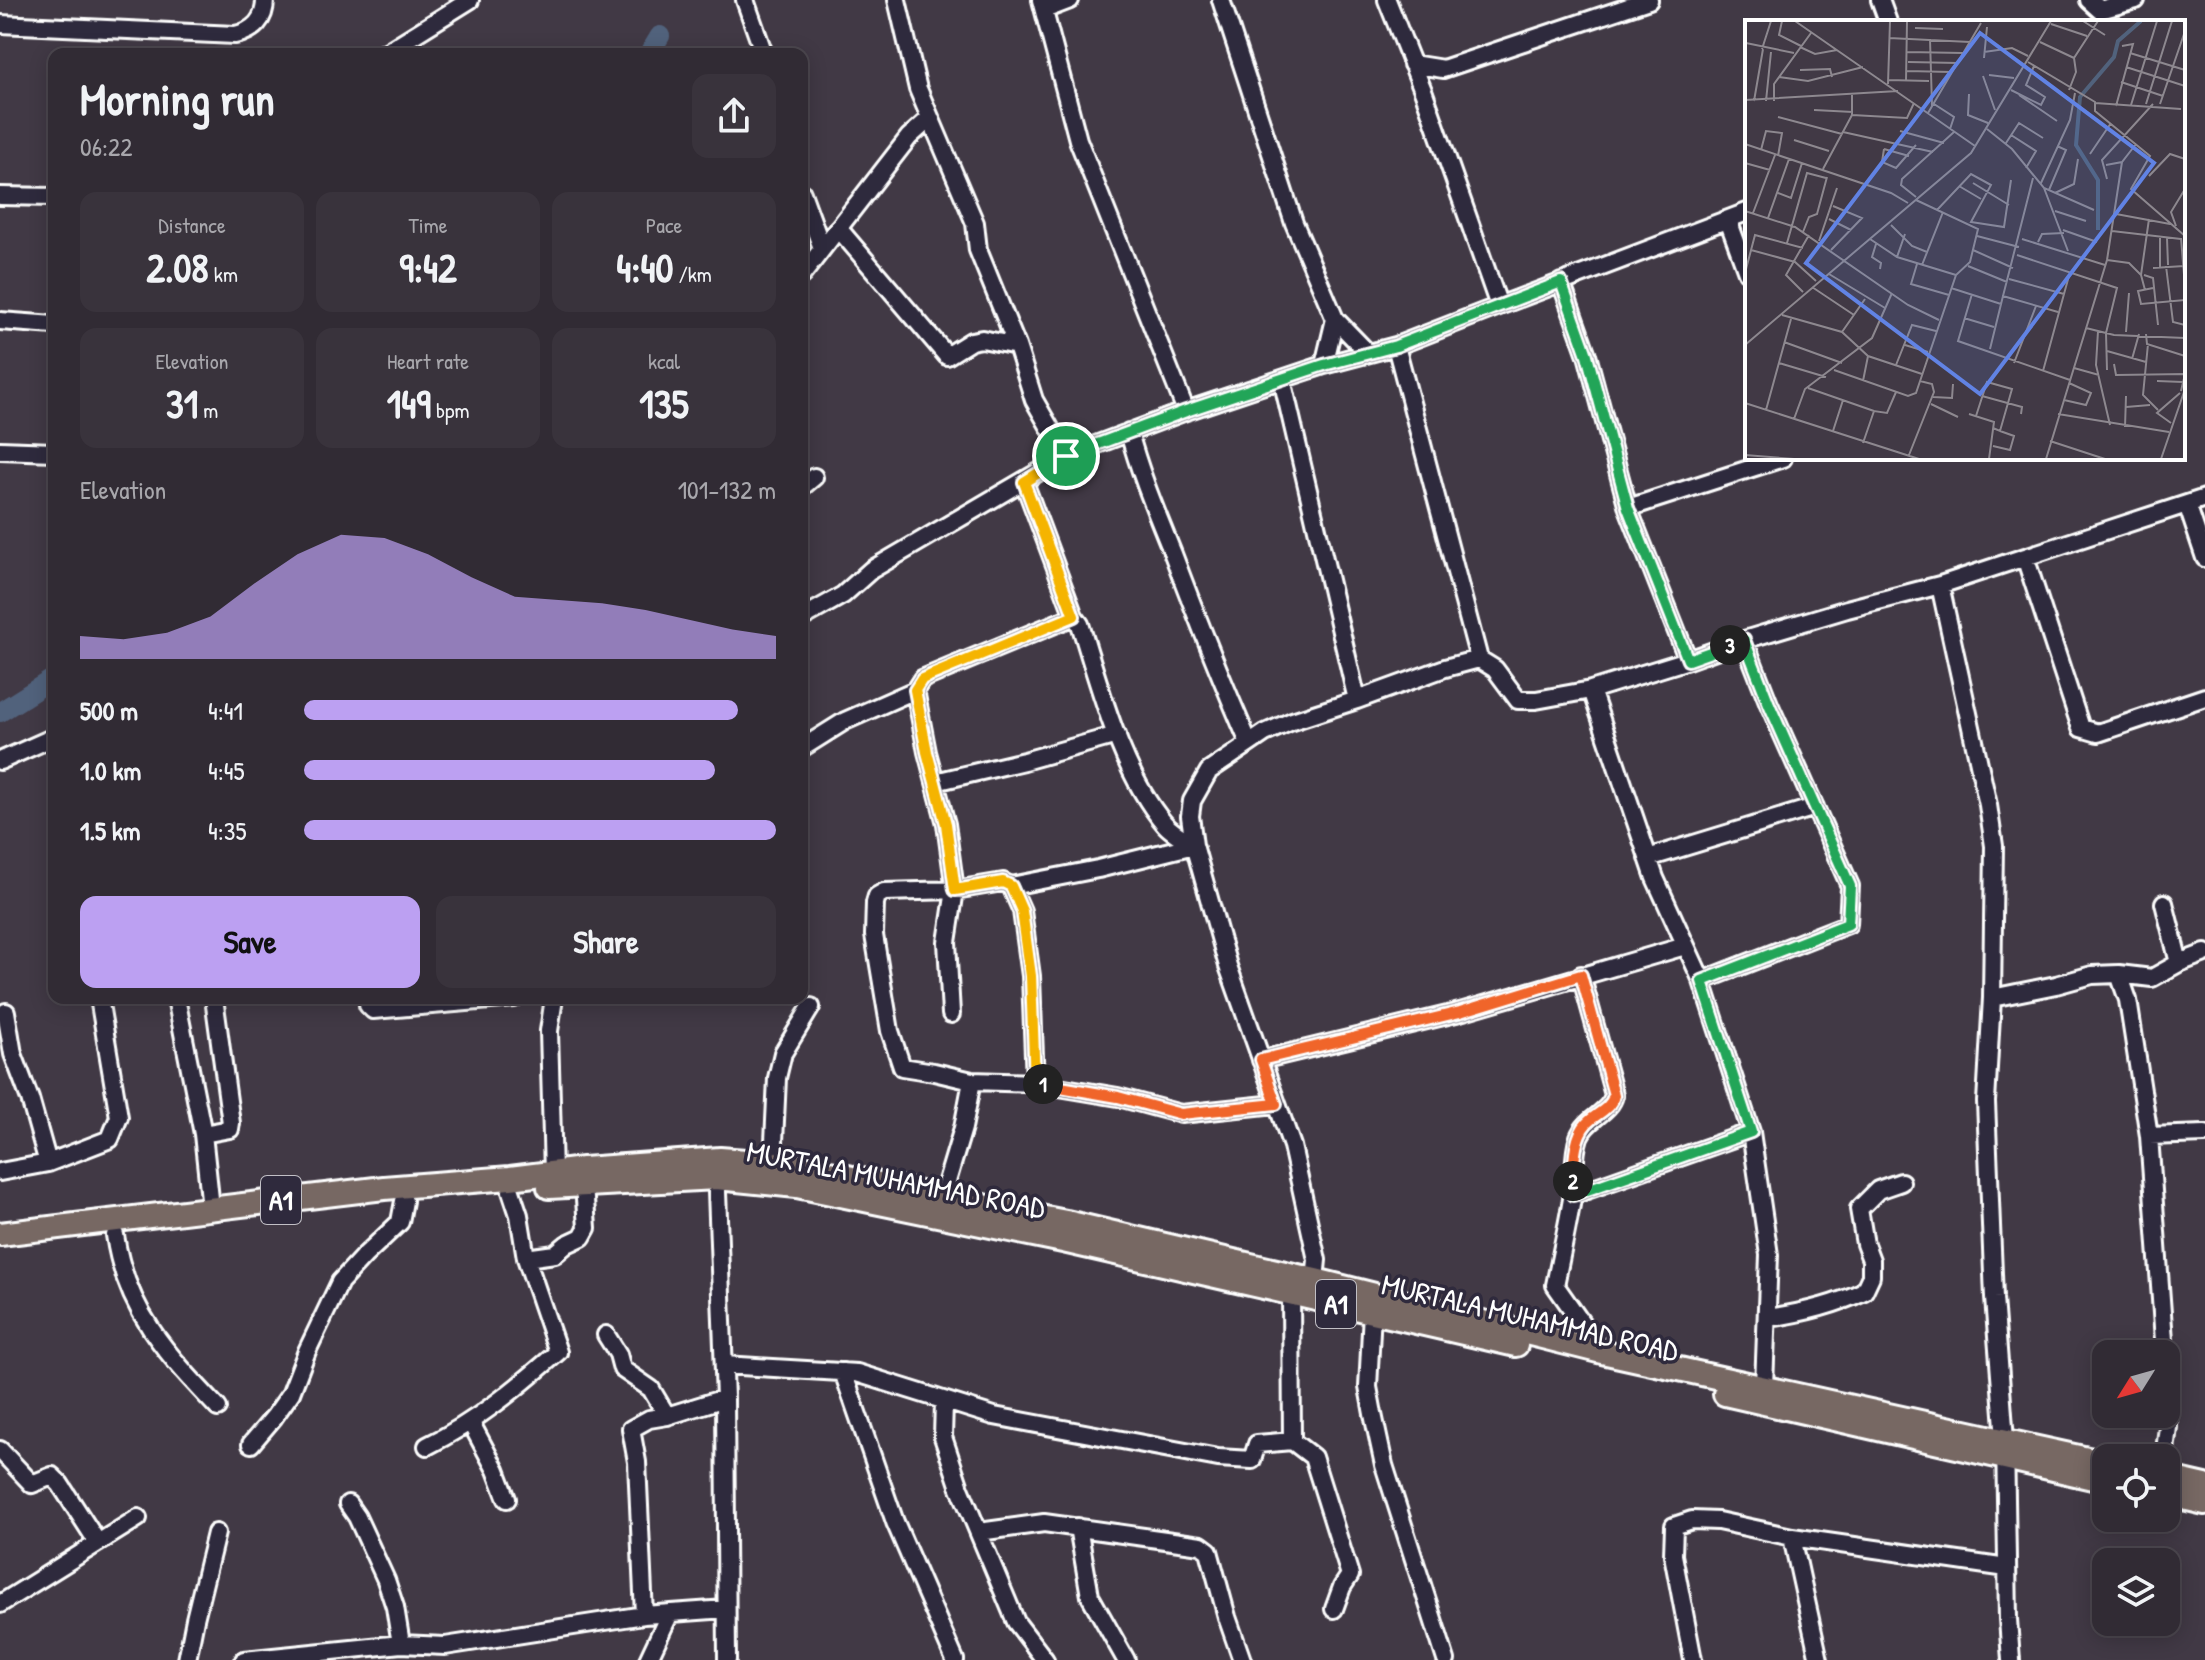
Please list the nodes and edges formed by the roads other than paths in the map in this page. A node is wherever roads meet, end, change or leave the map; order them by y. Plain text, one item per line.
1 (265, 0) edge
2 (470, 0) edge
3 (745, 0) edge
4 (897, 0) edge
5 (1070, 0) edge
6 (1221, 0) edge
7 (1387, 0) edge
8 (1649, 0) edge
9 (1880, 0) edge
10 (2089, 0) edge
11 (2136, 0) edge
12 (1042, 5) edge
13 (1887, 20) edge
14 (0, 24) edge
15 (393, 48) edge
16 (762, 48) edge
17 (1412, 64) junction
18 (1443, 69) junction
19 (1424, 93) junction
20 (929, 119) junction
21 (0, 196) edge
22 (48, 197) edge
23 (808, 210) edge
24 (1745, 213) edge
25 (1728, 220) junction
26 (838, 228) junction
27 (822, 248) junction
28 (808, 267) edge
29 (1745, 267) edge
30 (1561, 282) junction
31 (1499, 306) junction
32 (1335, 319) junction
33 (0, 321) edge
34 (48, 325) edge
35 (1017, 346) junction
36 (1396, 346) junction
37 (1368, 353) junction
38 (1324, 365) junction
39 (1282, 379) junction
40 (1186, 411) junction
41 (1129, 432) junction
42 (0, 450) edge
43 (48, 452) edge
44 (1066, 456) junction
45 (1777, 460) edge
46 (1024, 482) junction
47 (2205, 498) edge
48 (2187, 504) junction
49 (1628, 508) junction
50 (2025, 557) junction
51 (2205, 558) edge
52 (1940, 585) junction
53 (808, 615) edge
54 (1074, 616) junction
55 (1744, 640) junction
56 (1479, 659) junction
57 (1688, 660) junction
58 (915, 690) junction
59 (1591, 690) junction
60 (2205, 697) edge
61 (1357, 700) junction
62 (1117, 735) junction
63 (48, 740) edge
64 (1249, 743) junction
65 (808, 744) edge
66 (0, 761) edge
67 (935, 782) junction
68 (1815, 807) junction
69 (1194, 845) junction
70 (1648, 858) junction
71 (1011, 886) junction
72 (955, 890) junction
73 (2164, 903) dead end
74 (1685, 946) junction
75 (2205, 953) edge
76 (2179, 963) junction
77 (2119, 974) junction
78 (1581, 975) junction
79 (2152, 978) junction
80 (1702, 981) junction
81 (1992, 998) junction
82 (2128, 1000) junction
83 (100, 1004) edge
84 (177, 1004) edge
85 (215, 1004) edge
86 (368, 1004) edge
87 (441, 1004) edge
88 (553, 1004) edge
89 (811, 1007) dead end
90 (6, 1012) dead end
91 (951, 1014) dead end
92 (1261, 1060) junction
93 (972, 1081) junction
94 (1035, 1083) junction
95 (1276, 1104) junction
96 (1751, 1132) junction
97 (203, 1134) junction
98 (2205, 1134) edge
99 (2149, 1136) junction
100 (48, 1163) junction
101 (773, 1163) junction
102 (718, 1168) junction
103 (0, 1172) edge
104 (559, 1177) junction
105 (1901, 1182) dead end
106 (584, 1185) junction
107 (511, 1191) junction
108 (1573, 1195) junction
109 (942, 1198) junction
110 (404, 1201) junction
111 (211, 1208) junction
112 (1065, 1232) junction
113 (0, 1234) edge
114 (115, 1235) junction
115 (0, 1250) edge
116 (526, 1258) junction
117 (1209, 1265) junction
118 (1315, 1280) junction
119 (1291, 1294) junction
120 (1372, 1312) junction
121 (1768, 1318) junction
122 (606, 1335) dead end
123 (2164, 1340) edge
124 (1602, 1352) junction
125 (724, 1365) junction
126 (843, 1372) junction
127 (1712, 1384) junction
128 (1764, 1386) junction
129 (725, 1398) junction
130 (944, 1402) junction
131 (218, 1408) dead end
132 (667, 1416) junction
133 (471, 1423) junction
134 (1292, 1441) junction
135 (251, 1444) dead end
136 (427, 1446) dead end
137 (2005, 1449) junction
138 (0, 1450) edge
139 (2092, 1461) edge
140 (2092, 1477) edge
141 (2180, 1480) edge
142 (2205, 1486) edge
143 (2180, 1497) edge
144 (507, 1499) dead end
145 (2205, 1503) edge
146 (348, 1504) dead end
147 (138, 1518) dead end
148 (1078, 1527) junction
149 (979, 1532) junction
150 (216, 1533) dead end
151 (1792, 1537) junction
152 (98, 1543) junction
153 (2007, 1568) junction
154 (0, 1604) edge
155 (726, 1609) junction
156 (1334, 1609) dead end
157 (670, 1613) junction
158 (644, 1615) junction
159 (401, 1644) junction
160 (445, 1646) junction
161 (370, 1654) edge
162 (286, 1658) edge
163 (187, 1660) edge
164 (244, 1660) edge
165 (456, 1660) edge
166 (648, 1660) edge
167 (727, 1660) edge
168 (955, 1660) edge
169 (1045, 1660) edge
170 (1126, 1660) edge
171 (1242, 1660) edge
172 (1446, 1660) edge
173 (1693, 1660) edge
174 (1819, 1660) edge
175 (2011, 1660) edge

1 - 14 street
2 - 15 street
3 - 16 street
4 - 20 street
5 - 12 street
6 - 32 street
7 - 17 street
8 - 18 street
9 - 13 street
10 - 11 street
12 - 40 street
17 - 18 street
17 - 19 street
18 - 19 street
19 - 31 street
20 - 26 street
20 - 35 street
21 - 22 street
23 - 27 street
24 - 25 street
25 - 29 street
25 - 30 street
26 - 27 street
26 - 35 street
27 - 28 street
30 - 31 street
30 - 49 street
31 - 36 street
32 - 37 street
32 - 38 street
33 - 34 street
35 - 44 street
36 - 37 street
36 - 56 street
37 - 38 street
38 - 39 street
39 - 40 street
39 - 61 street
40 - 41 street
41 - 44 street
41 - 64 street
42 - 43 street
44 - 46 street
45 - 49 street
46 - 53 street
46 - 54 street
47 - 48 street
48 - 50 street
48 - 51 street
49 - 57 street
50 - 52 street
50 - 60 street
52 - 55 street
52 - 81 street
54 - 58 street
54 - 62 street
55 - 57 street
55 - 68 street
56 - 59 street
56 - 61 street
57 - 59 street
58 - 65 street
58 - 67 street
59 - 70 street
61 - 64 street
62 - 67 street
62 - 69 street
63 - 66 street
64 - 69 street
67 - 72 street
68 - 70 street
68 - 80 street
69 - 71 street
69 - 92 street
70 - 74 street
71 - 72 street
71 - 94 street
72 - 91 street
72 - 93 street
73 - 76 street
74 - 78 street
74 - 80 street
75 - 76 street
76 - 79 street
77 - 79 street
77 - 81 street
77 - 82 street
78 - 92 street
78 - 108 street
79 - 82 street
80 - 96 street
81 - 137 street
82 - 99 street
83 - 100 street
84 - 97 street
85 - 97 street
86 - 87 street
88 - 104 street
89 - 101 street
90 - 100 street
92 - 95 street
93 - 94 street
93 - 109 street
94 - 95 street
95 - 118 street
96 - 108 street
96 - 121 street
97 - 111 street
98 - 99 street
99 - 123 street
100 - 103 street
101 - 102 highway, MURTALA MUHAMMAD ROAD / A1
101 - 109 highway, MURTALA MUHAMMAD ROAD / A1
102 - 104 highway, MURTALA MUHAMMAD ROAD / A1
102 - 106 highway, MURTALA MUHAMMAD ROAD / A1
102 - 112 highway, MURTALA MUHAMMAD ROAD / A1
102 - 125 street
104 - 106 highway, MURTALA MUHAMMAD ROAD / A1
104 - 107 highway, A1
104 - 111 highway, A1
105 - 121 street
106 - 116 street
107 - 110 highway, A1
107 - 116 street
108 - 124 street
109 - 112 highway, MURTALA MUHAMMAD ROAD / A1
110 - 114 highway, A1
110 - 135 street
111 - 113 highway, A1
112 - 117 highway, MURTALA MUHAMMAD ROAD / A1
114 - 115 highway, A1
114 - 131 street
116 - 133 street
117 - 118 highway, MURTALA MUHAMMAD ROAD / A1
117 - 119 highway, MURTALA MUHAMMAD ROAD / A1
118 - 124 highway, MURTALA MUHAMMAD ROAD / A1
119 - 120 highway, MURTALA MUHAMMAD ROAD / A1
119 - 134 street
120 - 127 highway, MURTALA MUHAMMAD ROAD / A1
120 - 172 street
121 - 128 street
122 - 132 street
124 - 127 highway, MURTALA MUHAMMAD ROAD / A1
125 - 126 street
125 - 129 street
126 - 130 street
126 - 168 street
127 - 128 highway, MURTALA MUHAMMAD ROAD / A1
127 - 137 highway, MURTALA MUHAMMAD ROAD / A1
128 - 137 highway, MURTALA MUHAMMAD ROAD / A1
129 - 132 street
129 - 155 street
130 - 134 street
130 - 149 street
132 - 158 street
133 - 136 street
133 - 144 street
134 - 156 street
137 - 139 highway, MURTALA MUHAMMAD ROAD / A1
137 - 140 highway, MURTALA MUHAMMAD ROAD / A1
137 - 153 street
138 - 152 street
141 - 142 highway
143 - 145 highway
146 - 159 street
147 - 152 street
148 - 149 street
148 - 170 street
148 - 171 street
149 - 169 street
150 - 163 street
151 - 153 street
151 - 173 street
151 - 174 street
152 - 154 street
153 - 175 street
155 - 157 street
155 - 167 street
157 - 158 street
157 - 166 street
158 - 160 street
159 - 160 street
159 - 161 street
160 - 165 street
161 - 162 street
162 - 164 street

